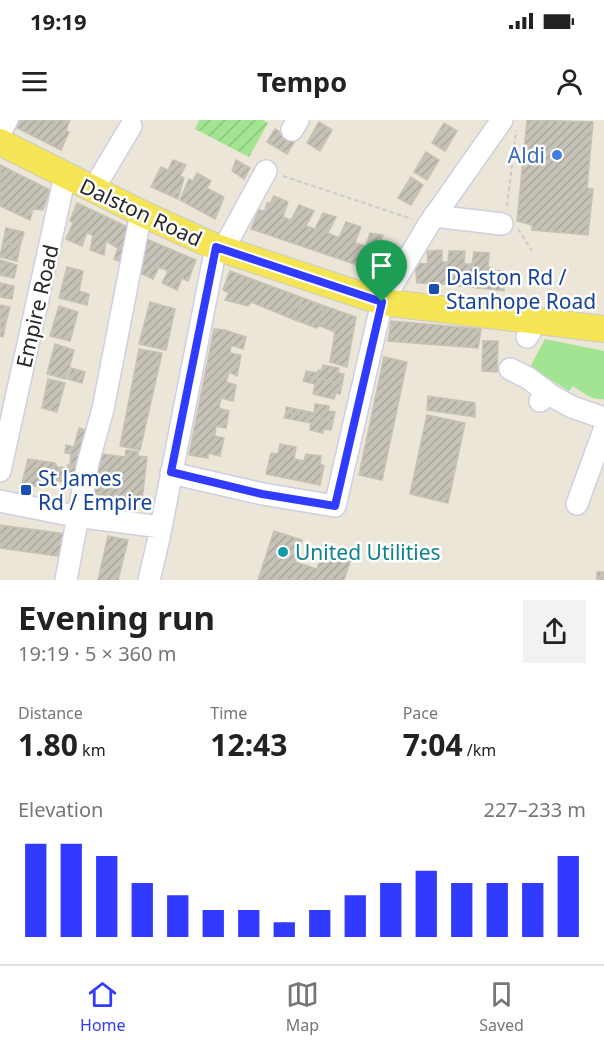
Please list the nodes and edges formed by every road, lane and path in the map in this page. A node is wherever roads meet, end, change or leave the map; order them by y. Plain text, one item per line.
1 (7, 120) edge
2 (509, 125) edge
3 (131, 126) dead end
4 (0, 133) edge
5 (0, 142) edge
6 (266, 171) joint
7 (65, 176) junction
8 (94, 188) junction
9 (141, 213) junction
10 (432, 220) junction
11 (507, 220) junction
12 (220, 248) junction
13 (532, 251) dead end
14 (382, 302) junction
15 (604, 329) edge
16 (510, 369) dead end
17 (604, 418) edge
18 (604, 430) edge
19 (0, 471) edge
20 (171, 472) junction
21 (0, 501) edge
22 (577, 504) dead end
23 (78, 516) junction
24 (161, 527) junction
25 (66, 580) edge
26 (148, 580) edge

1 - 4 street
2 - 10 street
2 - 11 path
3 - 8 street
5 - 7 main road, Dalston Road
6 - 10 path
6 - 12 street
7 - 8 main road, Dalston Road
7 - 19 street, Empire Road
8 - 9 main road, Dalston Road
9 - 12 main road, Dalston Road
9 - 23 street
10 - 11 street
10 - 14 street
11 - 13 path
12 - 14 main road, Dalston Road
12 - 20 street
14 - 15 main road, Dalston Road
14 - 20 street
16 - 17 street
18 - 22 street
20 - 24 street
21 - 23 street
23 - 24 street
23 - 25 street
24 - 26 street

